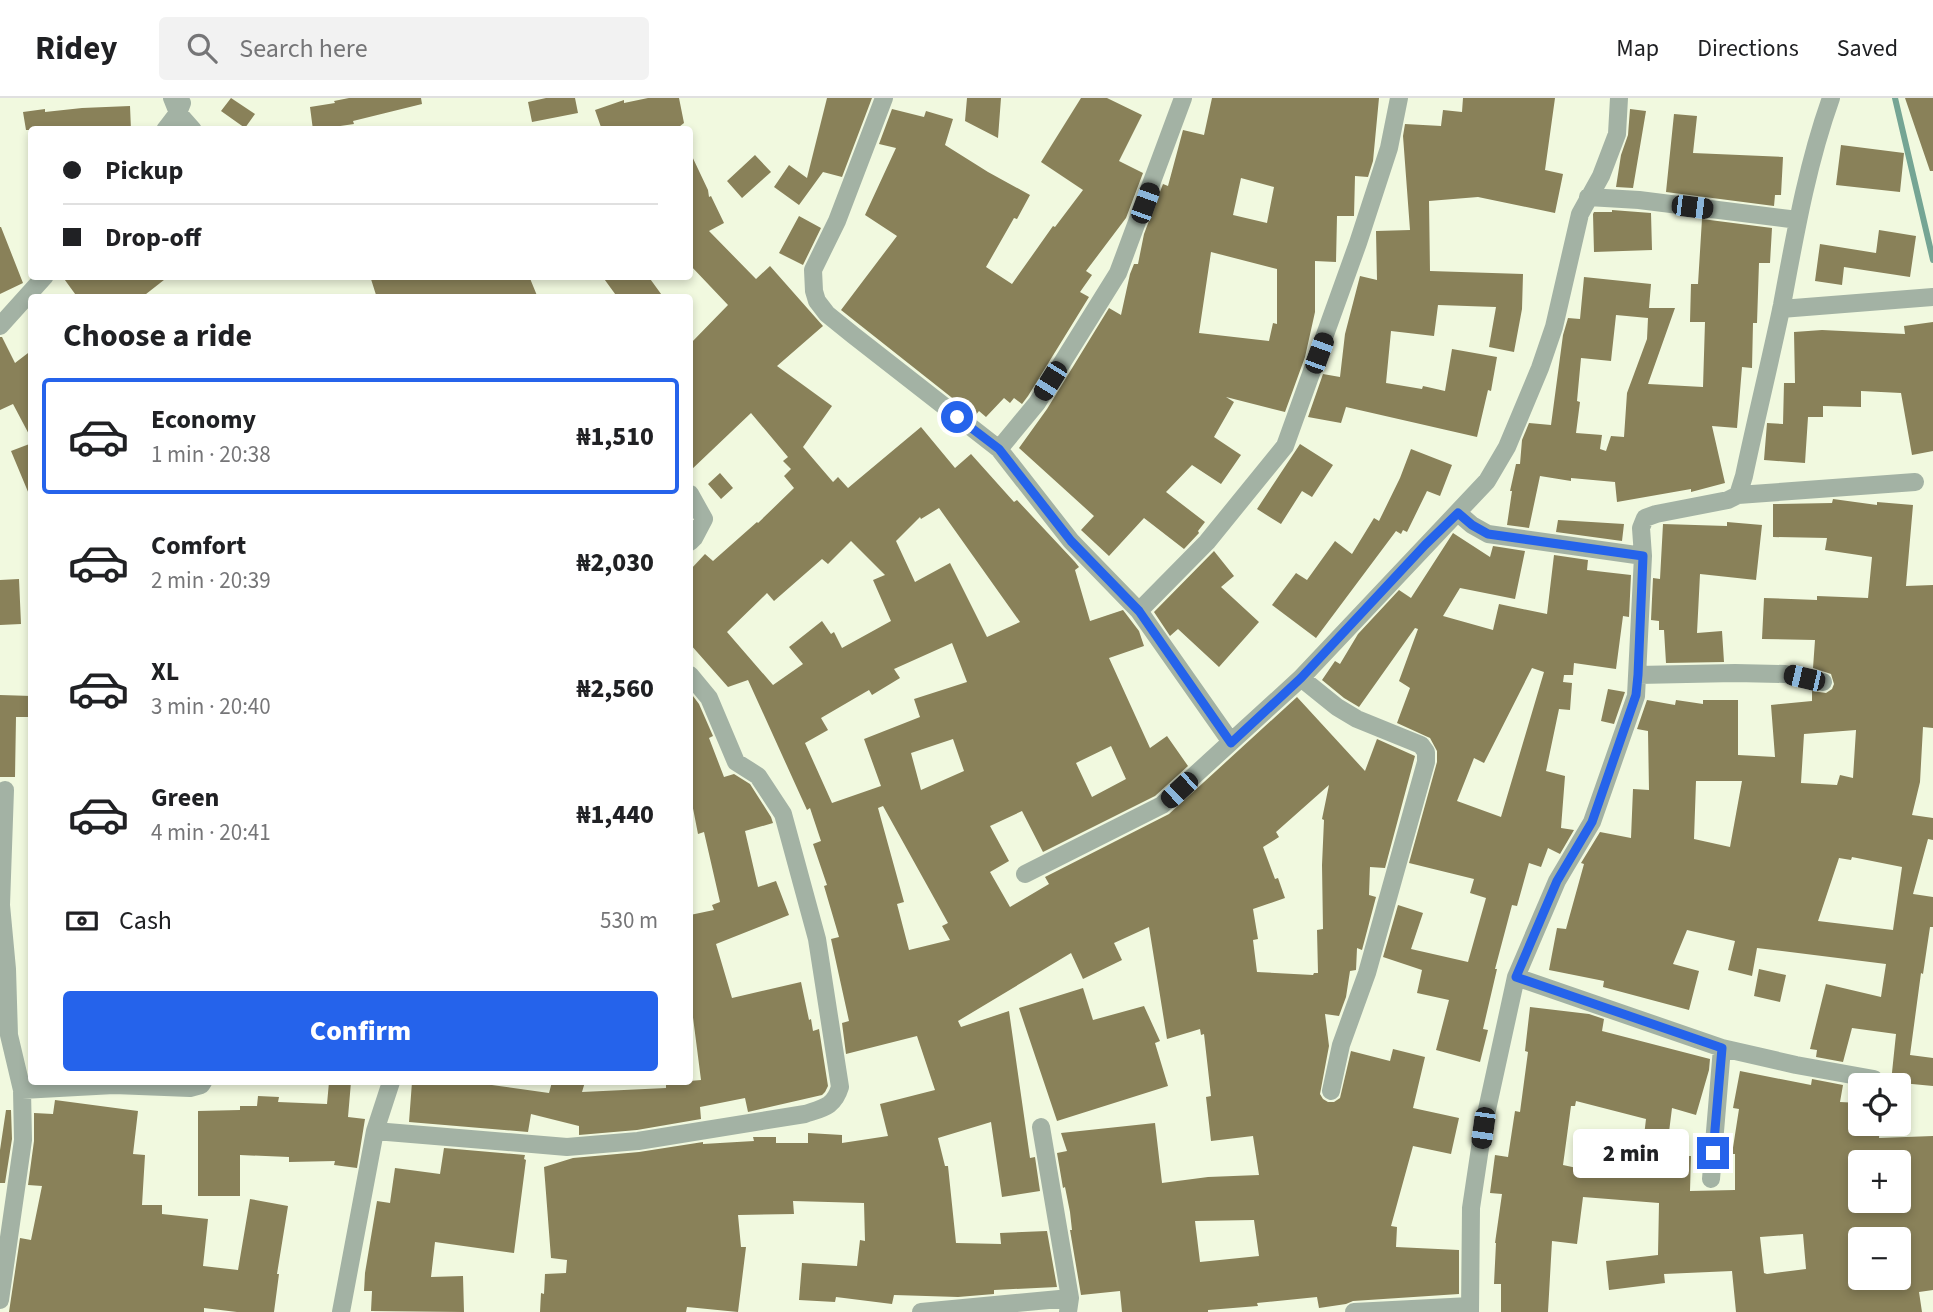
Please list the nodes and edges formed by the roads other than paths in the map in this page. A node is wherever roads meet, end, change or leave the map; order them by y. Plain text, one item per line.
1 (884, 98) edge
2 (1182, 98) edge
3 (1399, 98) edge
4 (1619, 98) edge
5 (1831, 98) edge
6 (178, 103) edge
7 (167, 126) edge
8 (191, 126) edge
9 (1588, 197) junction
10 (1798, 220) junction
11 (41, 280) edge
12 (29, 294) edge
13 (28, 295) edge
14 (1932, 297) edge
15 (1781, 309) junction
16 (0, 326) edge
17 (999, 449) junction
18 (1915, 482) dead end
19 (1738, 495) junction
20 (693, 499) edge
21 (1458, 513) junction
22 (693, 539) edge
23 (1643, 556) junction
24 (1139, 611) junction
25 (1638, 675) junction
26 (1301, 678) junction
27 (693, 679) edge
28 (1823, 682) dead end
29 (1231, 743) junction
30 (5, 790) dead end
31 (1024, 874) dead end
32 (1516, 977) junction
33 (1722, 1048) junction
34 (1848, 1074) edge
35 (114, 1085) edge
36 (114, 1085) edge
37 (201, 1085) edge
38 (390, 1085) edge
39 (22, 1090) junction
40 (1331, 1091) dead end
41 (1041, 1127) dead end
42 (375, 1131) junction
43 (1711, 1179) dead end
44 (0, 1300) edge
45 (1069, 1305) edge
46 (1470, 1309) edge
47 (341, 1312) edge
48 (921, 1312) edge
49 (929, 1312) edge
50 (1354, 1312) edge

1 - 17 street
2 - 17 street
3 - 24 street
4 - 9 street
5 - 10 street
6 - 7 street
6 - 8 street
9 - 10 street
9 - 21 street
10 - 15 street
11 - 12 street
13 - 16 street
14 - 15 street
15 - 19 street
17 - 24 street
18 - 19 street
19 - 23 street
20 - 22 street
21 - 23 street
21 - 26 street
23 - 25 street
24 - 29 street
25 - 28 street
25 - 32 street
26 - 29 street
26 - 40 street
27 - 42 street
29 - 31 street
30 - 39 street
32 - 33 street
32 - 46 street
33 - 34 street
33 - 43 street
35 - 39 street
36 - 37 street
38 - 42 street
39 - 44 street
41 - 45 street
42 - 47 street
45 - 49 street
46 - 50 street
48 - 49 street

